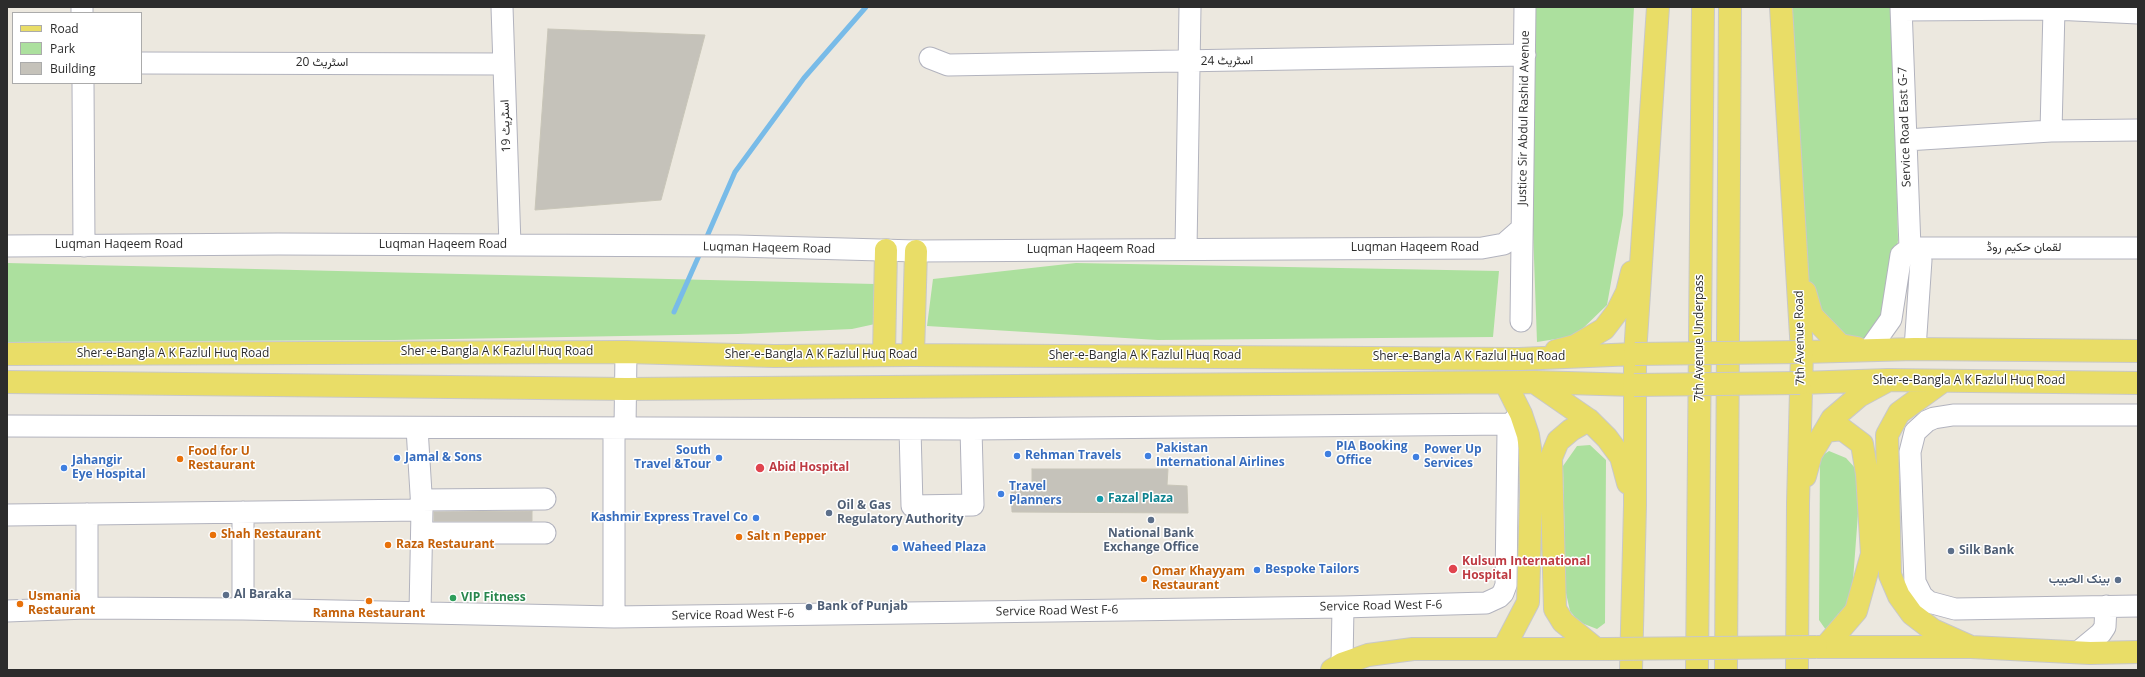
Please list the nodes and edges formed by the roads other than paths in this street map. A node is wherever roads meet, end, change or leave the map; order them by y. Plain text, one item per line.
1 (502, 7) edge
2 (1190, 7) edge
3 (1525, 7) edge
4 (1658, 7) edge
5 (1703, 7) edge
6 (1730, 7) edge
7 (1782, 7) edge
8 (1902, 8) edge
9 (2054, 9) junction
10 (2138, 13) edge
11 (1525, 55) junction
12 (930, 58) dead end
13 (1188, 62) junction
14 (142, 63) edge
15 (504, 64) junction
16 (83, 84) edge
17 (2138, 130) edge
18 (2051, 131) junction
19 (1906, 140) junction
20 (1521, 229) junction
21 (1642, 240) junction
22 (510, 245) junction
23 (7, 246) edge
24 (84, 246) junction
25 (1910, 248) junction
26 (2138, 248) edge
27 (1186, 249) junction
28 (886, 250) junction
29 (916, 250) junction
30 (1798, 272) junction
31 (1521, 321) dead end
32 (1869, 350) junction
33 (1915, 350) junction
34 (2138, 351) edge
35 (626, 352) junction
36 (1802, 352) junction
37 (7, 354) edge
38 (1635, 354) junction
39 (884, 355) junction
40 (913, 355) junction
41 (1519, 359) junction
42 (1888, 380) junction
43 (1943, 381) junction
44 (7, 382) edge
45 (1534, 382) junction
46 (1800, 382) junction
47 (2138, 383) edge
48 (1506, 384) junction
49 (1634, 385) junction
50 (626, 389) junction
51 (2138, 415) edge
52 (1516, 419) junction
53 (1589, 420) junction
54 (7, 426) edge
55 (418, 428) junction
56 (619, 428) junction
57 (910, 429) junction
58 (971, 429) junction
59 (1825, 431) junction
60 (545, 499) dead end
61 (1798, 503) junction
62 (422, 505) junction
63 (1635, 505) junction
64 (242, 512) junction
65 (87, 514) junction
66 (7, 515) edge
67 (422, 533) junction
68 (545, 533) dead end
69 (2106, 606) junction
70 (2138, 606) edge
71 (1343, 607) junction
72 (87, 608) junction
73 (243, 609) junction
74 (7, 611) edge
75 (420, 612) junction
76 (614, 617) junction
77 (1821, 647) junction
78 (1971, 647) junction
79 (1504, 648) junction
80 (1601, 649) junction
81 (2078, 652) junction
82 (2138, 652) edge
83 (1337, 667) edge
84 (1631, 670) edge
85 (1697, 670) edge
86 (1726, 670) edge
87 (1797, 670) edge

1 - 15 street, اسٹریٹ 19
2 - 13 street
3 - 11 street, Justice Sir Abdul Rashid Avenue
4 - 21 main road
5 - 85 main road, 7th Avenue Underpass
6 - 86 main road
7 - 30 main road, 7th Avenue Road
8 - 9 street
8 - 19 street, Service Road East G-7
9 - 10 street
9 - 18 street
11 - 13 street, اسٹریٹ 24
11 - 20 street, Justice Sir Abdul Rashid Avenue
12 - 13 street, اسٹریٹ 24
13 - 27 street
14 - 15 street, اسٹریٹ 20
15 - 22 street, اسٹریٹ 19
16 - 24 street
17 - 18 street
18 - 19 street
19 - 25 street, Service Road East G-7
20 - 27 street, Luqman Haqeem Road
20 - 31 street, Justice Sir Abdul Rashid Avenue
21 - 38 main road
21 - 41 main road
22 - 24 street, Luqman Haqeem Road
22 - 28 street, Luqman Haqeem Road
23 - 24 street, Luqman Haqeem Road
25 - 26 street, لقمان حکیم روڈ
25 - 32 street
25 - 33 street
27 - 29 street, Luqman Haqeem Road
28 - 29 street, Luqman Haqeem Road
28 - 39 main road
29 - 40 main road
30 - 32 main road
30 - 36 main road, 7th Avenue Road
32 - 33 main road
32 - 36 main road
33 - 34 main road
35 - 37 main road, Sher-e-Bangla A K Fazlul Huq Road
35 - 39 main road, Sher-e-Bangla A K Fazlul Huq Road
35 - 50 street
36 - 38 main road, Sher-e-Bangla A K Fazlul Huq Road, bridge
36 - 46 main road, 7th Avenue Road
38 - 41 main road, Sher-e-Bangla A K Fazlul Huq Road
38 - 49 main road
39 - 40 main road, Sher-e-Bangla A K Fazlul Huq Road
40 - 41 main road, Sher-e-Bangla A K Fazlul Huq Road
42 - 43 main road, Sher-e-Bangla A K Fazlul Huq Road
42 - 46 main road, Sher-e-Bangla A K Fazlul Huq Road
42 - 59 main road
43 - 47 main road, Sher-e-Bangla A K Fazlul Huq Road
43 - 78 main road
44 - 50 main road
45 - 48 main road
45 - 49 main road
45 - 53 main road
46 - 49 main road, Sher-e-Bangla A K Fazlul Huq Road, bridge
46 - 61 main road, 7th Avenue Road
48 - 50 main road
48 - 52 main road
49 - 63 main road
50 - 56 street
51 - 69 street
52 - 58 street
52 - 71 street, Service Road West F-6
52 - 79 main road
53 - 63 main road
53 - 80 main road
54 - 55 street
55 - 56 street
55 - 62 street
56 - 57 street
56 - 76 street
57 - 58 street
57 - 58 street
59 - 61 main road
59 - 77 main road
60 - 62 street
61 - 87 main road, 7th Avenue Road
62 - 64 street
62 - 67 street
63 - 84 main road
64 - 65 street
64 - 73 street
65 - 66 street
65 - 72 street
67 - 68 street
67 - 75 street
69 - 70 street
69 - 81 street
71 - 76 street, Service Road West F-6
71 - 83 street
72 - 73 street, Service Road West F-6
72 - 74 street, Service Road West F-6
73 - 75 street, Service Road West F-6
75 - 76 street, Service Road West F-6
77 - 78 main road
77 - 80 main road, bridge
78 - 81 main road
79 - 80 main road
79 - 83 main road
81 - 82 main road

